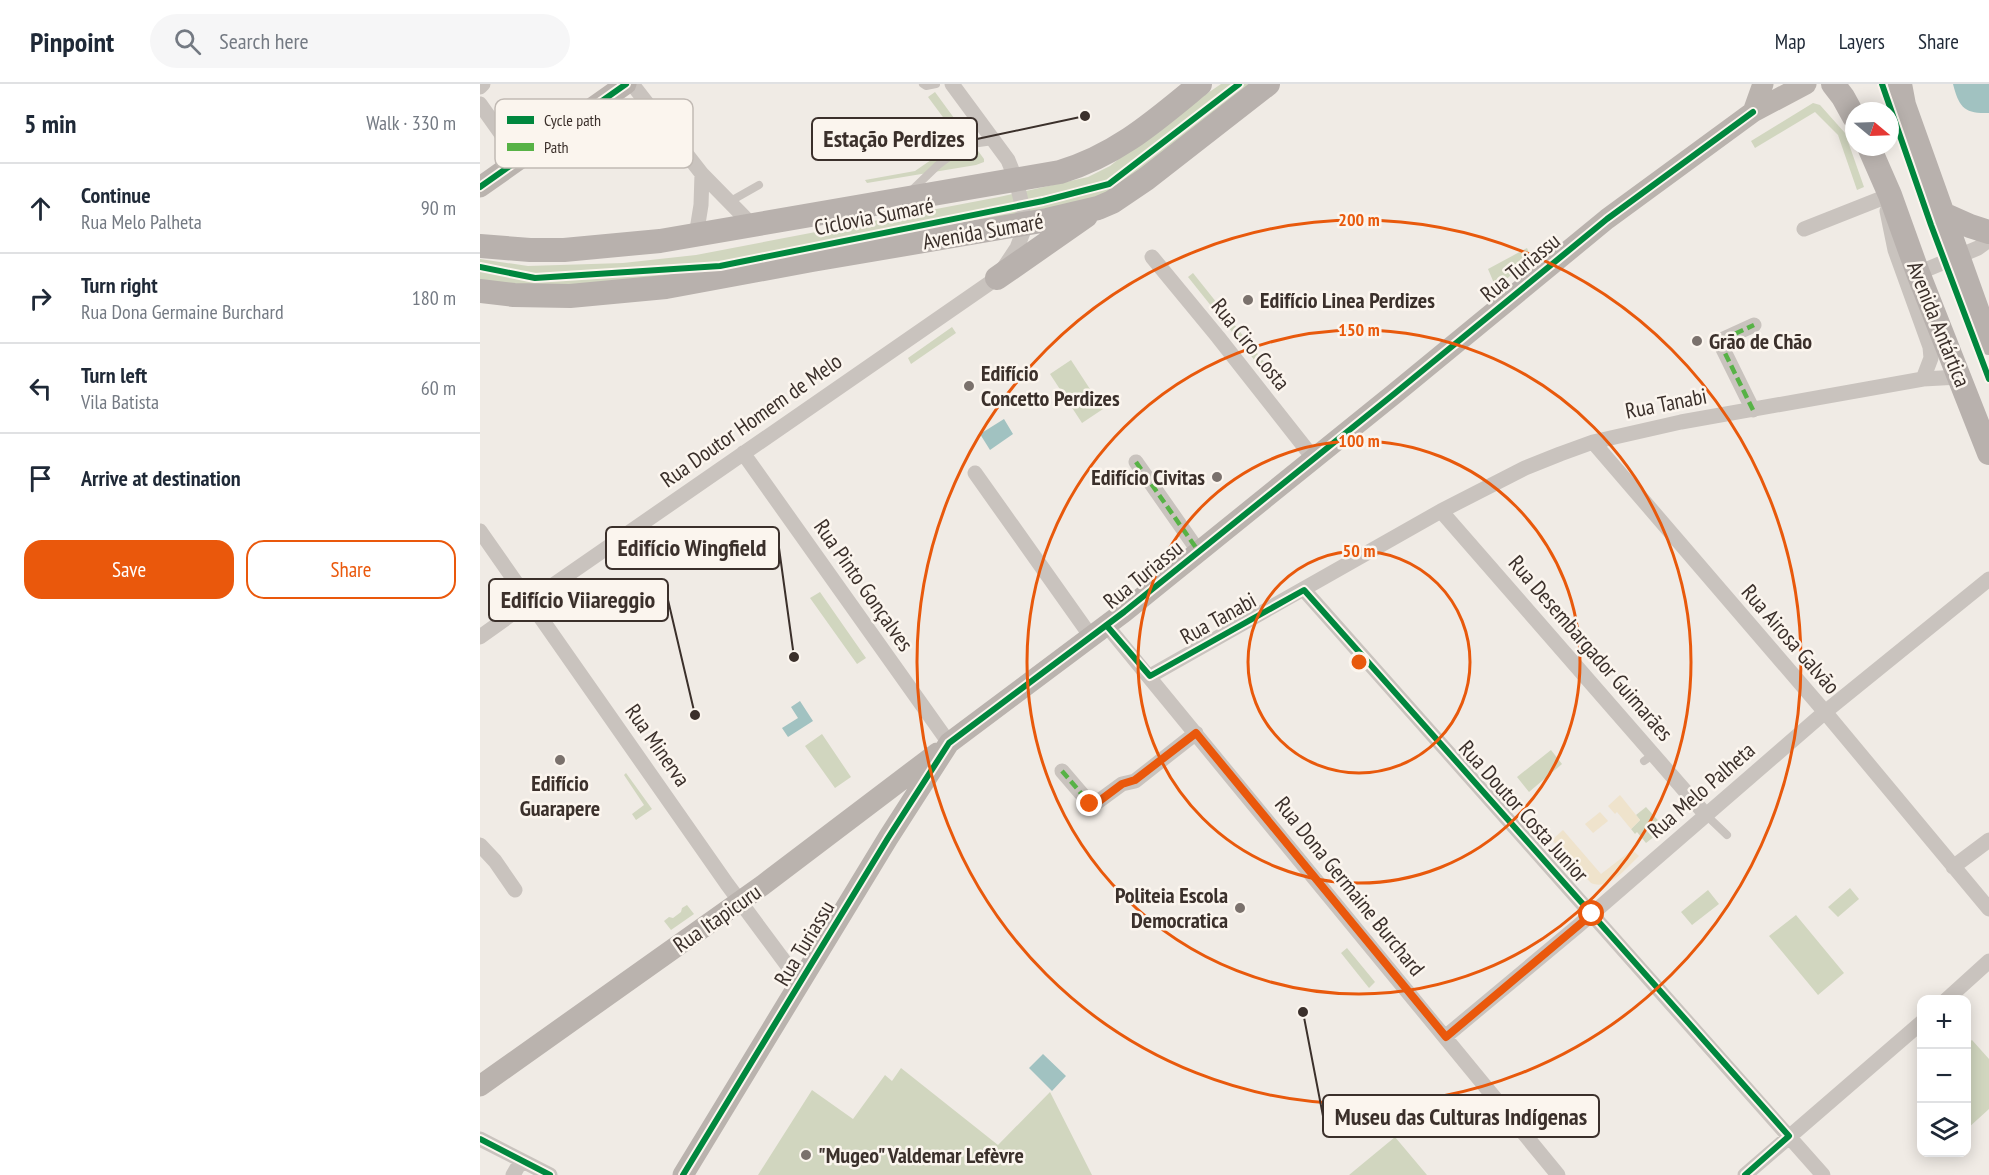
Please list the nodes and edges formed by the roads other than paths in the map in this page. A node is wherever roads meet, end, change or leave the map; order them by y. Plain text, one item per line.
1 (626, 84) edge
2 (632, 84) edge
3 (923, 84) edge
4 (936, 84) edge
5 (952, 84) edge
6 (1200, 84) edge
7 (1268, 84) edge
8 (1763, 84) edge
9 (1806, 84) edge
10 (1833, 84) edge
11 (1902, 88) edge
12 (605, 99) edge
13 (644, 99) edge
14 (1846, 102) edge
15 (480, 104) edge
16 (1753, 112) junction
17 (495, 125) edge
18 (994, 140) junction
19 (1873, 156) edge
20 (693, 162) edge
21 (506, 168) edge
22 (702, 174) junction
23 (1016, 180) junction
24 (759, 185) dead end
25 (480, 187) edge
26 (1890, 195) junction
27 (902, 199) junction
28 (729, 202) junction
29 (1098, 208) junction
30 (1943, 214) junction
31 (1026, 223) junction
32 (753, 226) junction
33 (1804, 229) dead end
34 (1989, 232) edge
35 (696, 236) junction
36 (1989, 240) edge
37 (480, 246) edge
38 (1152, 257) dead end
39 (1957, 257) junction
40 (1917, 273) junction
41 (997, 278) junction
42 (480, 291) edge
43 (1754, 325) dead end
44 (1989, 343) edge
45 (1959, 377) junction
46 (1923, 379) junction
47 (1753, 410) junction
48 (1593, 442) junction
49 (743, 453) junction
50 (1989, 453) edge
51 (1314, 459) junction
52 (1136, 462) dead end
53 (975, 473) dead end
54 (1442, 511) junction
55 (480, 531) edge
56 (1199, 552) junction
57 (1989, 579) edge
58 (1304, 590) junction
59 (530, 601) junction
60 (1100, 632) junction
61 (480, 637) edge
62 (1150, 676) junction
63 (1825, 712) junction
64 (1196, 733) junction
65 (949, 743) junction
66 (1062, 771) dead end
67 (920, 775) junction
68 (860, 813) junction
69 (1706, 815) junction
70 (1727, 835) dead end
71 (888, 838) junction
72 (1989, 840) edge
73 (480, 845) edge
74 (1953, 867) junction
75 (515, 890) dead end
76 (741, 902) junction
77 (1989, 909) edge
78 (1592, 914) junction
79 (1989, 961) edge
80 (802, 981) junction
81 (1951, 995) edge
82 (1917, 1026) edge
83 (1446, 1037) junction
84 (480, 1086) edge
85 (1789, 1136) junction
86 (480, 1139) edge
87 (521, 1161) junction
88 (513, 1175) edge
89 (550, 1175) edge
90 (683, 1175) edge
91 (1558, 1175) edge
92 (1745, 1175) edge
93 (1823, 1175) edge

1 - 12 street
2 - 13 street
3 - 4 lane
5 - 18 street
6 - 23 main road, Avenida Sumaré
7 - 29 main road, Avenida Sumaré
8 - 16 street
9 - 16 street, Rua Turiassu
10 - 14 main road
11 - 30 main road, Avenida Antártica
15 - 17 street
16 - 51 street, Rua Turiassu
18 - 23 street
18 - 27 lane
19 - 26 main road, Avenida Antártica
20 - 22 street
21 - 25 street
22 - 28 street
22 - 35 street
23 - 27 main road, Avenida Sumaré
23 - 31 street
24 - 28 lane
26 - 33 street
26 - 40 main road, Avenida Antártica
26 - 46 street, Avenida Antártica
27 - 32 main road, Avenida Sumaré
28 - 32 street
29 - 31 main road, Avenida Sumaré
29 - 41 main road
30 - 34 main road
30 - 39 main road, Avenida Antártica
31 - 41 street, Rua Doutor Homem de Melo
31 - 42 main road, Avenida Sumaré
32 - 35 main road, Avenida Sumaré
35 - 37 main road, Avenida Sumaré
36 - 39 street
38 - 51 street, Rua Ciro Costa
39 - 40 street
39 - 44 main road, Avenida Antártica
40 - 45 main road, Avenida Antártica
41 - 49 street, Rua Doutor Homem de Melo
43 - 47 street
45 - 46 street, Rua Tanabi
45 - 50 main road, Avenida Antártica
46 - 47 street, Rua Tanabi
47 - 48 street, Rua Tanabi
48 - 54 street, Rua Tanabi
48 - 63 street, Rua Airosa Galvão
49 - 59 street, Rua Doutor Homem de Melo
49 - 65 street, Rua Pinto Gonçalves
51 - 56 street, Rua Turiassu
52 - 56 street
53 - 60 street, Rua Dona Germaine Burchard
54 - 58 street, Rua Tanabi
54 - 69 street, Rua Desembargador Guimarães
55 - 59 street, Rua Minerva
56 - 60 street, Rua Turiassu
57 - 63 street, Rua Melo Palheta
58 - 62 street, Rua Tanabi
58 - 78 street, Rua Doutor Costa Junior
59 - 61 street, Rua Doutor Homem de Melo
59 - 76 street, Rua Minerva
60 - 62 street, Rua Dona Germaine Burchard
60 - 65 street, Rua Turiassu
62 - 64 street, Rua Dona Germaine Burchard
63 - 69 street, Rua Melo Palheta
63 - 74 street, Rua Airosa Galvão
64 - 66 street
64 - 83 street, Rua Dona Germaine Burchard
65 - 67 street, Rua Itapicuru
67 - 68 street, Rua Itapicuru
67 - 71 street, Rua Turiassu
68 - 71 street
68 - 76 street, Rua Itapicuru
69 - 70 lane
69 - 78 street, Rua Melo Palheta
71 - 80 street, Rua Turiassu
72 - 74 street
73 - 75 street
74 - 77 street, Rua Airosa Galvão
76 - 80 street, Rua Minerva
76 - 84 street, Rua Itapicuru
78 - 83 street, Rua Melo Palheta
78 - 85 street, Rua Doutor Costa Junior
79 - 81 street
80 - 90 street, Rua Turiassu
82 - 85 street
83 - 91 street, Rua Dona Germaine Burchard
85 - 92 street
85 - 93 street, Rua Doutor Costa Junior
86 - 87 street
87 - 88 street
87 - 89 street

